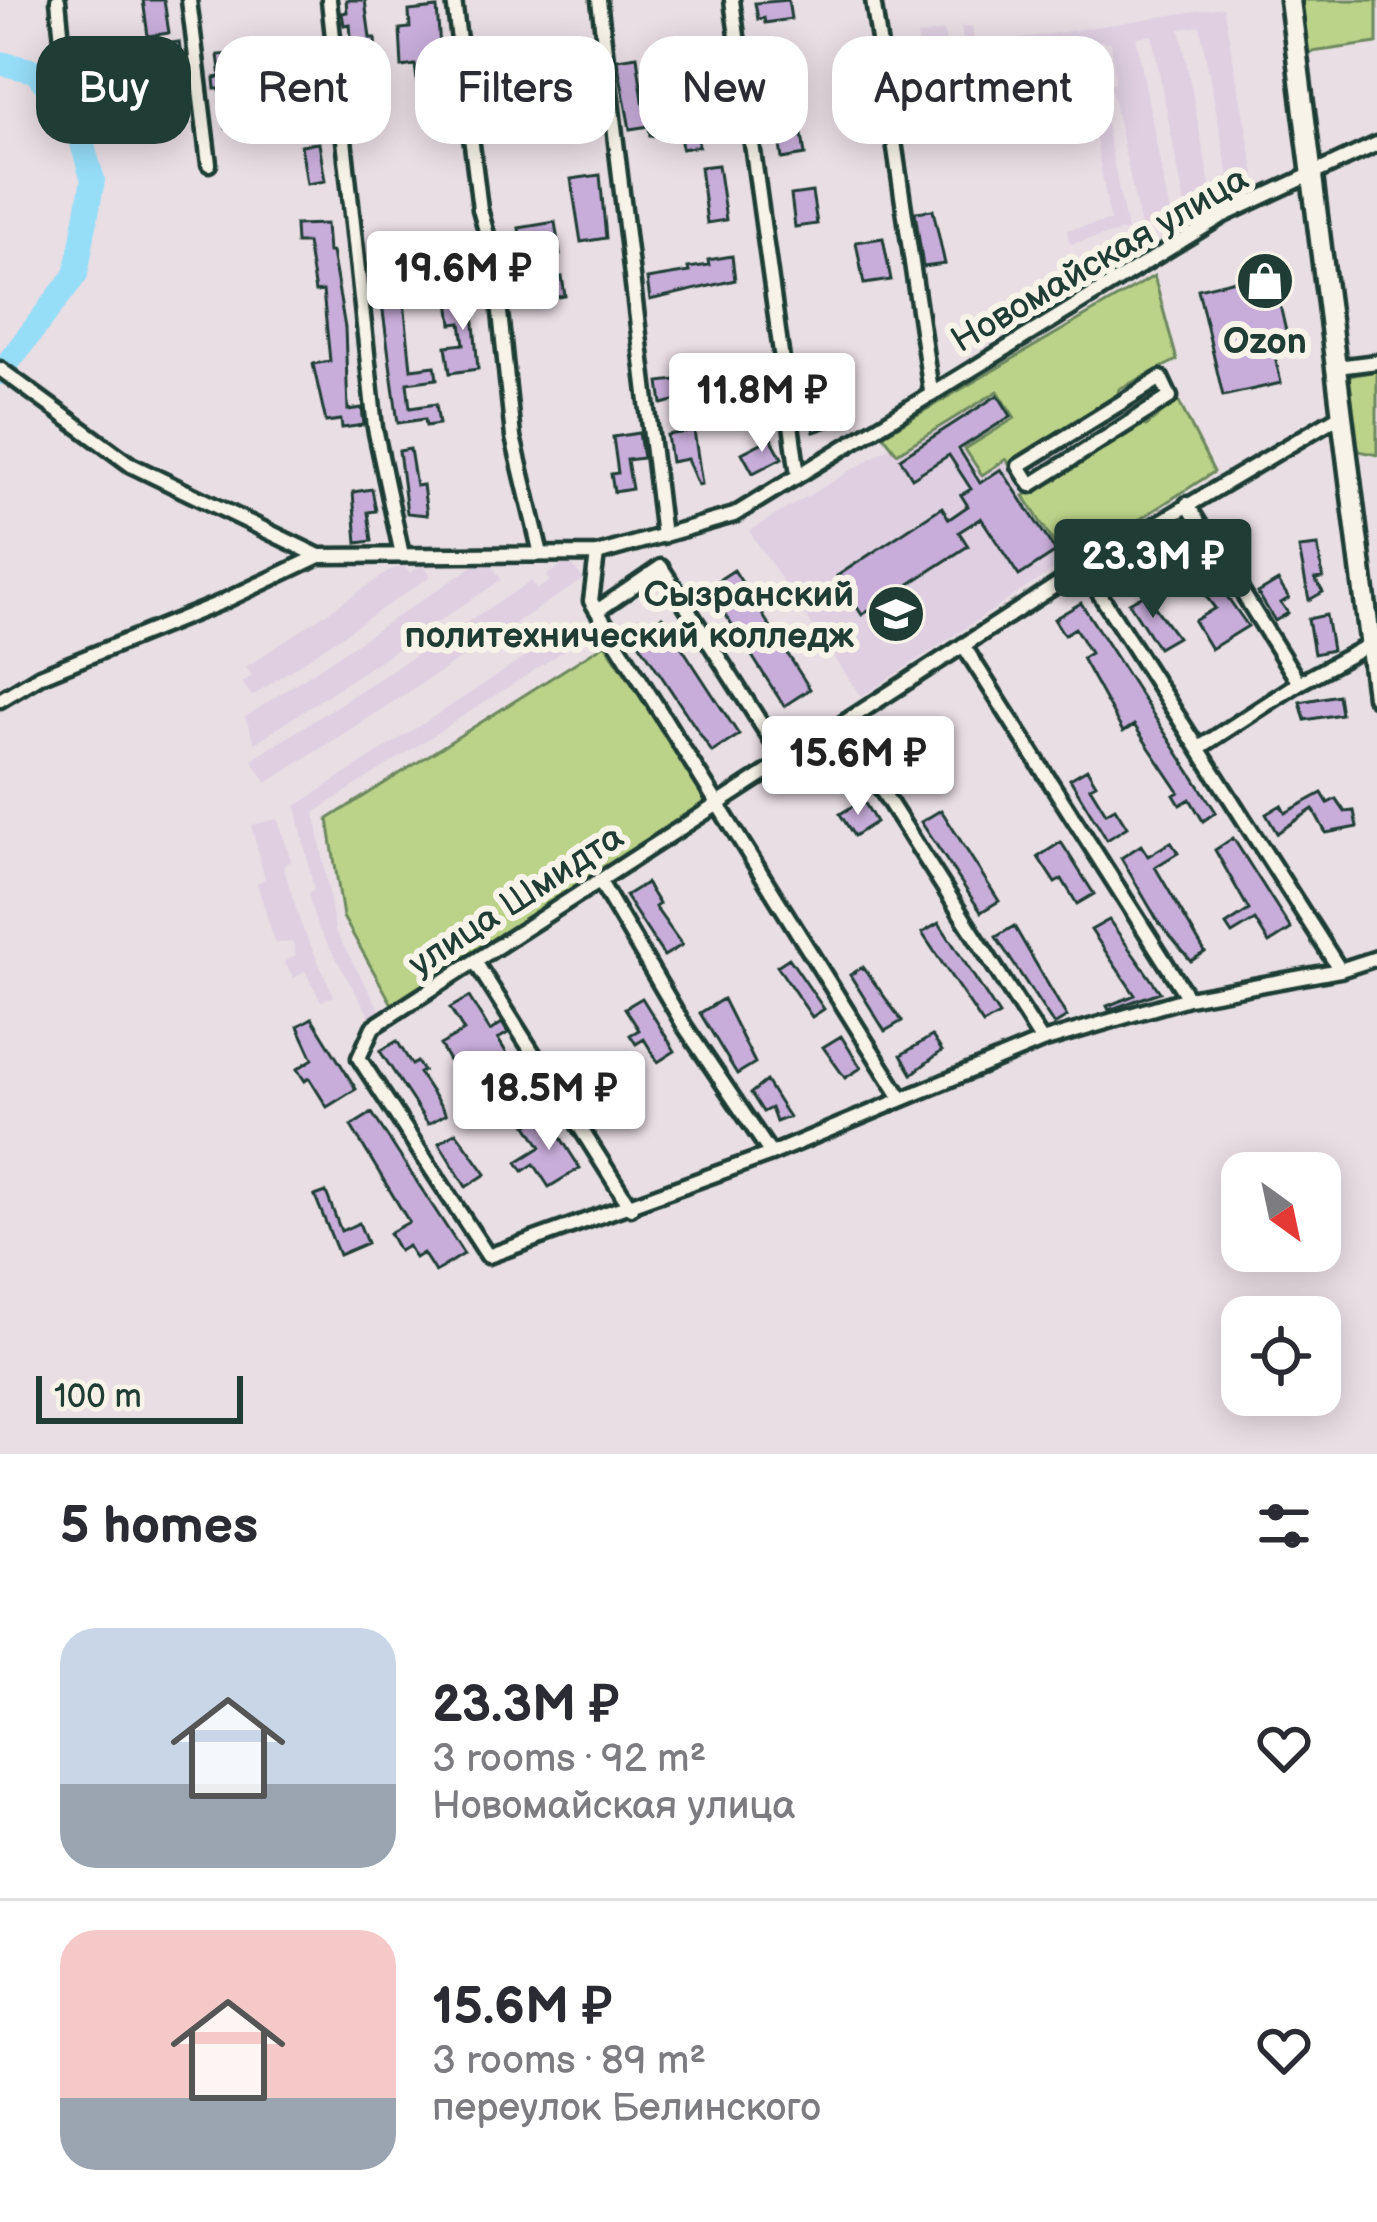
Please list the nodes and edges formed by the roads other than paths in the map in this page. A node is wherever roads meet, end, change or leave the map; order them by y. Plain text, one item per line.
1 (58, 0) edge
2 (189, 0) edge
3 (328, 0) edge
4 (454, 0) edge
5 (599, 0) edge
6 (732, 0) edge
7 (873, 0) edge
8 (1290, 0) edge
9 (62, 36) edge
10 (1377, 143) edge
11 (208, 164) dead end
12 (1312, 172) junction
13 (1377, 362) edge
14 (1336, 367) junction
15 (0, 369) edge
16 (931, 391) junction
17 (1122, 401) junction
18 (1342, 414) junction
19 (1134, 420) junction
20 (798, 475) junction
21 (1187, 504) junction
22 (663, 536) junction
23 (541, 554) junction
24 (597, 554) junction
25 (402, 555) junction
26 (319, 556) junction
27 (1083, 568) junction
28 (597, 610) junction
29 (1371, 644) junction
30 (963, 645) junction
31 (1299, 682) junction
32 (1377, 696) edge
33 (0, 700) edge
34 (840, 725) junction
35 (1199, 748) junction
36 (784, 760) junction
37 (719, 801) junction
38 (599, 880) junction
39 (1377, 958) edge
40 (476, 963) junction
41 (1340, 970) junction
42 (1188, 998) junction
43 (1042, 1041) junction
44 (901, 1098) junction
45 (771, 1154) junction
46 (631, 1208) junction

1 - 9 street
2 - 11 street
3 - 25 street
4 - 23 street
5 - 22 street
6 - 20 street
7 - 16 street
8 - 12 main road
10 - 12 street, Новомайская улица
12 - 14 main road
12 - 16 street, Новомайская улица
13 - 14 street
14 - 18 main road
15 - 26 street, Новомайская улица
16 - 20 street, Новомайская улица
17 - 19 street
17 - 19 street
17 - 19 street
18 - 21 street, улица Шмидта
18 - 29 main road
20 - 22 street, Новомайская улица
21 - 27 street, улица Шмидта
21 - 31 street
22 - 24 street, Новомайская улица
23 - 24 street, Новомайская улица
23 - 25 street, Новомайская улица
24 - 28 street
25 - 26 street, Новомайская улица
26 - 33 street
27 - 30 street, улица Шмидта
27 - 35 street
28 - 36 street
28 - 37 street
29 - 31 street
29 - 32 main road
30 - 34 street, улица Шмидта
30 - 42 street
31 - 35 street
34 - 36 street, улица Шмидта
34 - 43 street
35 - 41 street
36 - 37 street, улица Шмидта
37 - 38 street, улица Шмидта
37 - 44 street
38 - 40 street, улица Шмидта
38 - 45 street
39 - 41 street
40 - 46 street
40 - 46 street, улица Шмидта
41 - 42 street
42 - 43 street
43 - 44 street
44 - 45 street
45 - 46 street

